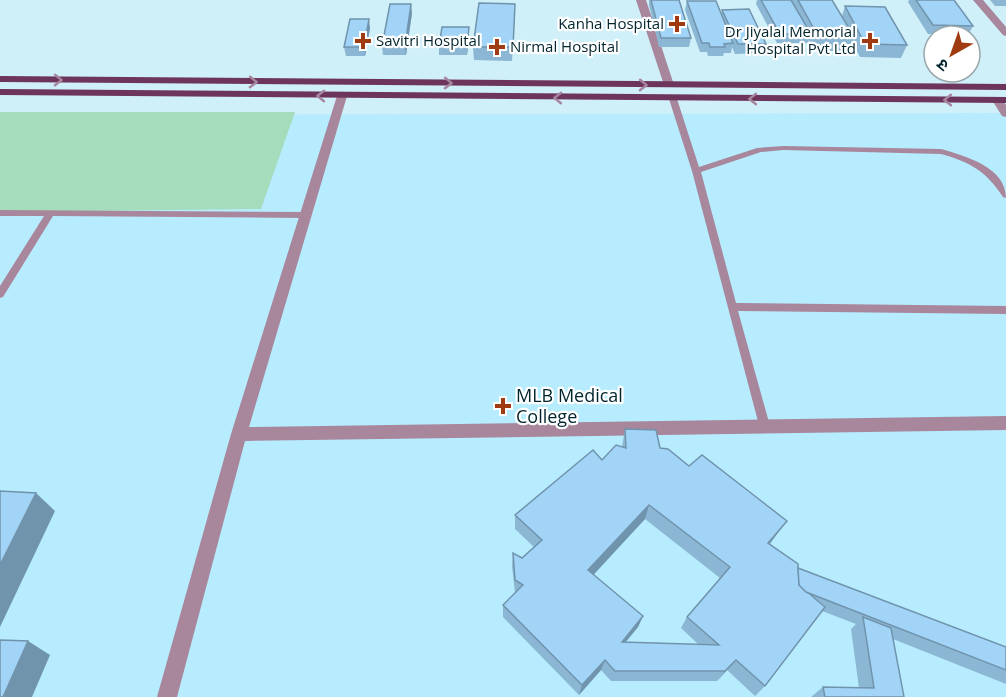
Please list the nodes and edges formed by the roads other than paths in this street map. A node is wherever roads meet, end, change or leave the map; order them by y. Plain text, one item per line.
1 (641, 0) edge
2 (978, 0) edge
3 (1006, 33) edge
4 (0, 79) edge
5 (669, 85) junction
6 (1006, 87) edge
7 (0, 92) edge
8 (342, 96) junction
9 (673, 99) junction
10 (1002, 100) edge
11 (1006, 114) edge
12 (696, 171) junction
13 (1006, 195) edge
14 (0, 213) edge
15 (51, 213) junction
16 (307, 215) junction
17 (0, 294) edge
18 (732, 307) junction
19 (1006, 310) edge
20 (1006, 423) edge
21 (764, 426) junction
22 (239, 434) junction
23 (167, 697) edge

1 - 5 street
2 - 3 street
4 -> 5 main road
5 - 6 main road
8 -> 7 main road
9 -> 8 main road
8 - 16 street
10 -> 9 main road
9 - 12 lane
10 - 11 street
12 - 13 lane
12 - 18 lane
14 - 15 lane
15 - 16 lane
15 - 17 lane
16 - 22 street
18 - 19 lane
18 - 21 lane
20 - 21 street
21 - 22 street
22 - 23 street

